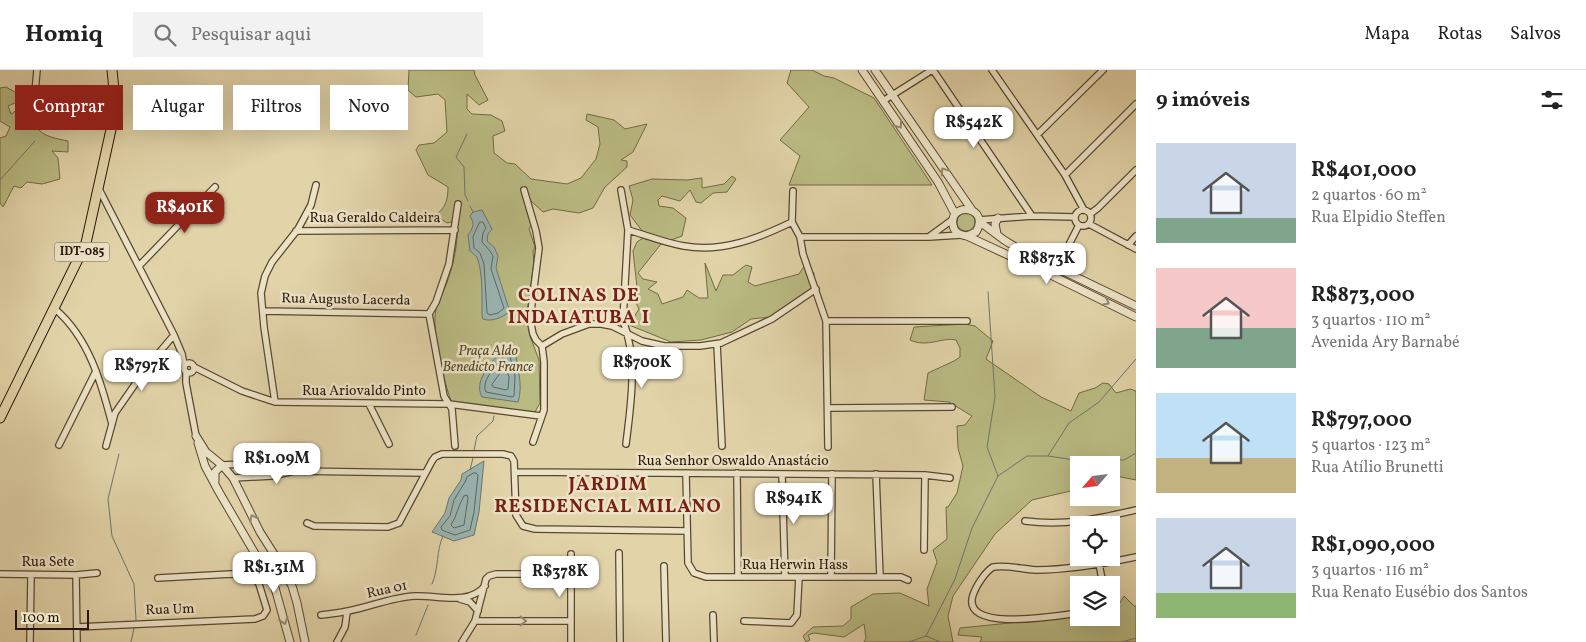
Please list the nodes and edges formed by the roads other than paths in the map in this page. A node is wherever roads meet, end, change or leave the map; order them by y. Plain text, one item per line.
1 (37, 70) edge
2 (112, 70) edge
3 (862, 70) edge
4 (875, 70) edge
5 (933, 70) edge
6 (992, 70) edge
7 (1103, 70) edge
8 (35, 85) edge
9 (892, 96) junction
10 (883, 102) junction
11 (1136, 104) edge
12 (1038, 134) junction
13 (1136, 170) edge
14 (1065, 175) junction
15 (316, 185) dead end
16 (215, 187) dead end
17 (99, 189) junction
18 (524, 190) dead end
19 (621, 190) dead end
20 (793, 190) dead end
21 (458, 204) dead end
22 (972, 210) junction
23 (1084, 210) junction
24 (1090, 214) junction
25 (1032, 216) junction
26 (954, 217) junction
27 (1075, 217) junction
28 (998, 218) junction
29 (980, 221) junction
30 (792, 222) junction
31 (1089, 224) junction
32 (1079, 225) junction
33 (455, 230) junction
34 (628, 230) junction
35 (296, 231) junction
36 (997, 235) junction
37 (964, 236) junction
38 (1136, 236) edge
39 (929, 237) junction
40 (800, 238) junction
41 (1128, 245) junction
42 (1136, 249) edge
43 (140, 266) junction
44 (1056, 268) junction
45 (1053, 276) junction
46 (816, 289) junction
47 (1136, 306) edge
48 (54, 309) junction
49 (263, 311) junction
50 (429, 314) junction
51 (1136, 317) edge
52 (826, 321) junction
53 (967, 321) dead end
54 (628, 334) junction
55 (174, 335) junction
56 (717, 344) junction
57 (542, 346) junction
58 (182, 354) junction
59 (184, 365) junction
60 (192, 365) junction
61 (96, 371) junction
62 (186, 372) junction
63 (275, 402) junction
64 (370, 404) junction
65 (449, 404) junction
66 (952, 407) dead end
67 (828, 408) junction
68 (541, 416) junction
69 (0, 418) edge
70 (112, 424) junction
71 (196, 436) junction
72 (533, 442) dead end
73 (389, 444) dead end
74 (626, 444) dead end
75 (60, 445) dead end
76 (106, 446) dead end
77 (455, 446) dead end
78 (722, 446) dead end
79 (828, 447) dead end
80 (246, 463) junction
81 (222, 465) junction
82 (294, 471) junction
83 (516, 472) junction
84 (424, 473) junction
85 (686, 473) junction
86 (737, 473) junction
87 (782, 474) junction
88 (832, 474) junction
89 (876, 474) junction
90 (925, 475) junction
91 (246, 477) junction
92 (233, 478) junction
93 (950, 478) dead end
94 (215, 484) junction
95 (1136, 510) edge
96 (1115, 516) edge
97 (1024, 521) dead end
98 (307, 523) dead end
99 (1070, 524) edge
100 (687, 531) junction
101 (924, 550) dead end
102 (619, 553) dead end
103 (571, 554) dead end
104 (275, 555) junction
105 (1136, 557) edge
106 (1120, 559) edge
107 (260, 565) junction
108 (664, 566) dead end
109 (1078, 566) edge
110 (0, 574) edge
111 (31, 574) junction
112 (97, 574) dead end
113 (570, 574) junction
114 (76, 575) junction
115 (738, 577) junction
116 (785, 577) junction
117 (798, 577) junction
118 (831, 577) junction
119 (880, 577) junction
120 (158, 578) dead end
121 (908, 580) dead end
122 (485, 586) junction
123 (458, 598) junction
124 (478, 611) junction
125 (347, 612) junction
126 (1070, 614) edge
127 (321, 615) dead end
128 (713, 615) dead end
129 (474, 621) junction
130 (571, 621) junction
131 (744, 621) dead end
132 (77, 627) junction
133 (30, 642) edge
134 (77, 642) edge
135 (290, 642) edge
136 (305, 642) edge
137 (337, 642) edge
138 (462, 642) edge
139 (571, 642) edge
140 (620, 642) edge
141 (666, 642) edge
142 (714, 642) edge

1 - 8 street
2 - 17 main road, IDT-085
3 - 10 street
4 - 9 street
5 - 9 street
5 - 25 street
6 - 12 street
7 - 12 street
9 - 10 street
22 -> 9 street
10 -> 26 street
11 - 14 street
12 - 14 street
13 - 24 street
14 - 23 street
15 - 35 street
16 - 43 street
17 - 43 street
17 - 48 main road, IDT-085
18 - 57 street
19 - 34 street
20 - 30 street
21 - 33 street
22 - 26 street
22 - 29 street
23 - 24 street
23 - 27 street
24 - 31 street
25 - 27 street
25 - 28 street
26 - 37 street
26 - 39 street
27 - 32 street
28 - 29 street
28 - 36 street
29 - 36 street
29 - 37 street
30 - 34 street
30 - 40 street
31 - 32 street
31 - 41 street
32 - 44 street
33 - 35 street, Rua Geraldo Caldeira
33 - 50 street
34 - 54 street
35 - 49 street
36 - 44 street
37 - 39 street
37 - 45 street
38 - 41 street
39 - 40 street
40 - 46 street
41 - 42 street
43 - 55 street
44 - 45 street
44 - 47 street
45 -> 51 street
46 - 52 street
46 - 56 street
48 - 61 street
48 - 69 main road, IDT-085
49 - 50 street, Rua Augusto Lacerda
49 - 63 street
50 - 65 street
52 - 53 street
52 - 67 street
54 - 56 street
54 - 57 street
54 - 74 street
55 - 58 street
55 - 70 street
56 - 78 street
57 - 68 street
58 - 59 street
58 - 60 street, Rua Ariovaldo Pinto
59 - 60 street
59 - 62 street
60 - 62 street
60 - 63 street, Rua Ariovaldo Pinto
61 - 70 street
61 - 75 street
62 - 71 street
63 - 64 street, Rua Ariovaldo Pinto
64 - 65 street, Rua Ariovaldo Pinto
64 - 73 street
65 - 68 street, Rua Ariovaldo Pinto
65 - 77 street
66 - 67 street
67 - 79 street
68 - 72 street
70 - 76 street
71 - 81 street
71 - 94 street
80 - 81 street
80 - 82 street
80 - 91 street
81 - 92 street
81 - 94 street
82 - 84 street
82 - 91 street
83 - 84 street
83 - 85 street, Rua Senhor Oswaldo Anastácio
83 - 100 street
84 - 98 street
85 - 86 street, Rua Senhor Oswaldo Anastácio
85 - 100 street
86 - 87 street, Rua Senhor Oswaldo Anastácio
86 - 115 street
87 - 88 street, Rua Senhor Oswaldo Anastácio
87 - 116 street
88 - 89 street, Rua Senhor Oswaldo Anastácio
88 - 118 street
89 - 90 street, Rua Senhor Oswaldo Anastácio
89 - 119 street
90 - 93 street, Rua Senhor Oswaldo Anastácio
90 - 101 street
91 - 92 street
104 -> 92 street
94 - 107 street
95 - 96 street
97 - 99 street
100 - 115 street, Rua Herwin Hass
102 - 140 street
103 - 113 street
104 - 107 street
104 - 136 street
105 - 106 street
107 -> 135 street
108 - 141 street
109 - 126 street
110 - 111 street, Rua Sete
111 - 114 street, Rua Sete
111 - 133 street
112 - 114 street, Rua Sete
113 - 122 street
113 - 130 street
114 - 132 street
115 - 116 street, Rua Herwin Hass
116 - 117 street, Rua Herwin Hass
117 - 118 street, Rua Herwin Hass
117 - 131 street
118 - 119 street, Rua Herwin Hass
119 - 121 street, Rua Herwin Hass
120 - 132 street, Rua Um
122 - 123 street, Rua 01
122 - 124 street
123 - 124 street, Rua 01
123 - 125 street, Rua 01
124 - 129 street
125 - 127 street, Rua 01
125 - 137 street
128 - 142 street
129 -> 130 street
129 - 138 street
130 - 139 street
132 - 134 street

